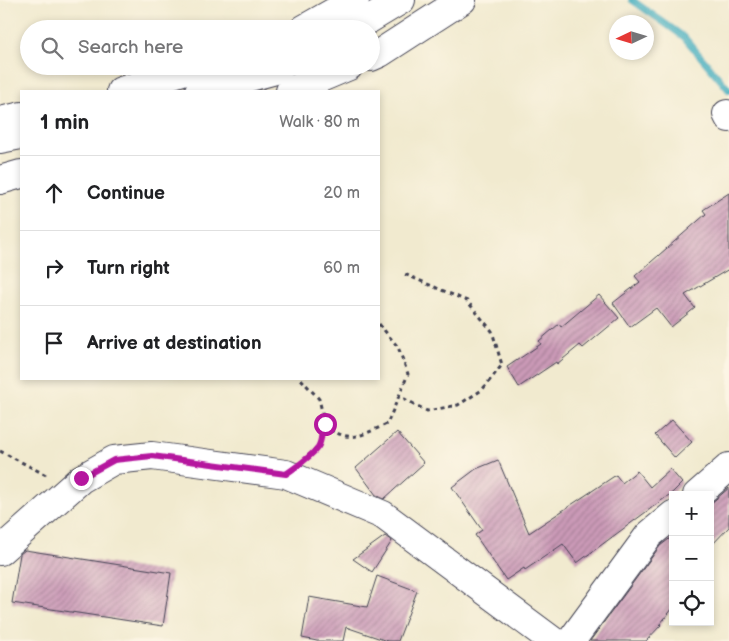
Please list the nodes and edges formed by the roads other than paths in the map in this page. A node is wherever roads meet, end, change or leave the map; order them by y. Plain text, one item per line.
1 (355, 0) edge
2 (401, 0) edge
3 (462, 0) edge
4 (320, 20) edge
5 (368, 20) edge
6 (380, 53) edge
7 (170, 75) edge
8 (257, 75) edge
9 (328, 75) edge
10 (123, 90) edge
11 (203, 90) edge
12 (292, 90) edge
13 (20, 116) edge
14 (0, 121) edge
15 (20, 135) edge
16 (0, 139) edge
17 (20, 174) edge
18 (0, 180) edge
19 (729, 467) edge
20 (702, 491) edge
21 (669, 518) edge
22 (0, 551) edge
23 (553, 641) edge
24 (571, 641) edge

1 - 4 street
2 - 5 street
3 - 6 street
7 - 10 street
8 - 11 street
9 - 12 street
13 - 14 street
15 - 16 street
17 - 18 street
19 - 20 street
21 - 24 street
22 - 23 street

